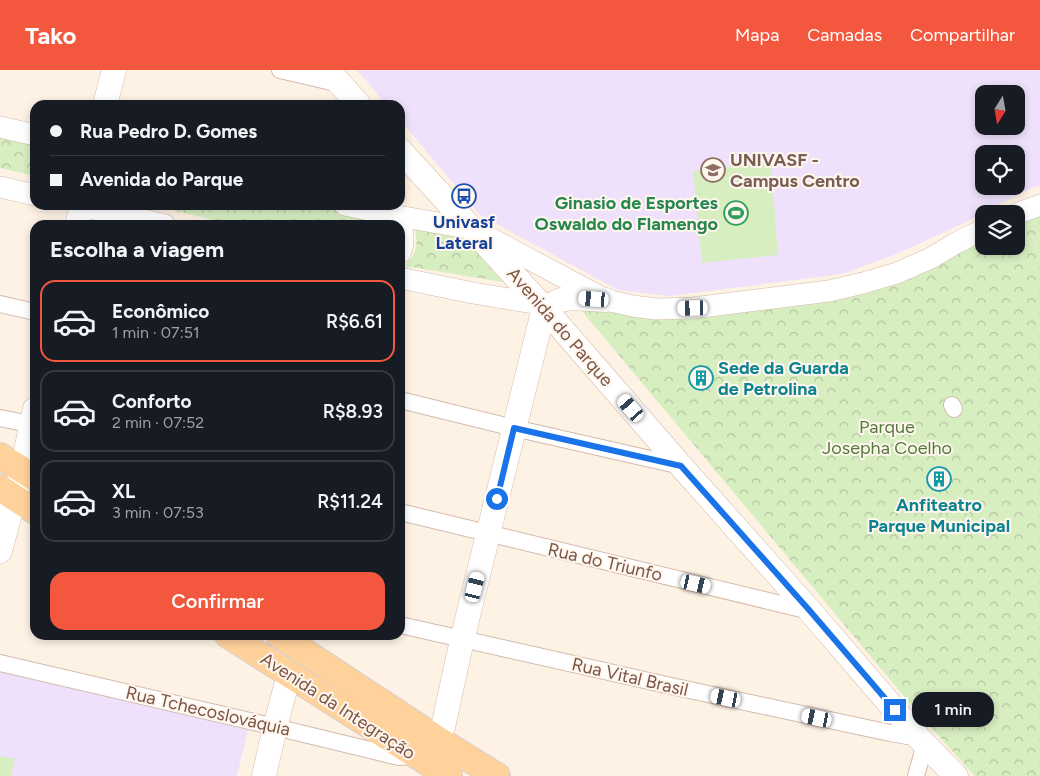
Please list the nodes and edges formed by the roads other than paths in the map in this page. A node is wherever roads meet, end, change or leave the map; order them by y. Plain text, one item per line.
1 (114, 70) edge
2 (280, 70) edge
3 (334, 77) edge
4 (106, 100) edge
5 (355, 100) edge
6 (0, 127) edge
7 (30, 134) edge
8 (405, 155) edge
9 (0, 187) edge
10 (30, 194) edge
11 (1040, 205) edge
12 (80, 210) edge
13 (360, 210) edge
14 (1025, 211) edge
15 (137, 220) edge
16 (391, 220) edge
17 (405, 223) edge
18 (473, 229) junction
19 (975, 234) edge
20 (405, 279) edge
21 (606, 300) junction
22 (0, 304) edge
23 (542, 306) junction
24 (30, 311) edge
25 (405, 401) edge
26 (0, 418) edge
27 (30, 420) edge
28 (514, 428) junction
29 (30, 433) edge
30 (681, 466) junction
31 (19, 468) edge
32 (16, 499) edge
33 (405, 513) edge
34 (488, 534) junction
35 (2, 537) edge
36 (810, 611) junction
37 (405, 627) edge
38 (236, 640) edge
39 (286, 640) edge
40 (462, 640) junction
41 (0, 663) edge
42 (289, 674) junction
43 (275, 727) junction
44 (437, 739) junction
45 (922, 741) junction
46 (416, 756) junction
47 (264, 776) edge
48 (449, 776) edge
49 (497, 776) edge
50 (916, 776) edge
51 (956, 776) edge

1 - 4 main road
2 - 3 street
3 - 5 main road
6 - 7 street
8 - 18 main road, Avenida do Parque
9 - 10 street
11 - 14 street
12 - 15 street
13 - 16 street
17 - 18 street
18 - 21 street
18 - 23 main road, Avenida do Parque
19 - 21 street
20 - 23 street
21 - 23 main road
22 - 24 street
23 - 28 main road
23 - 30 main road, Avenida do Parque
25 - 28 street
26 - 27 street
28 - 30 street
28 - 34 main road
29 - 31 main road
30 - 36 main road, Avenida do Parque
31 - 32 main road
32 - 35 main road
33 - 34 street, Rua do Triunfo
34 - 36 street, Rua do Triunfo
34 - 40 main road
36 - 45 main road, Avenida do Parque
37 - 40 street, Rua Vital Brasil
38 - 42 main road, Avenida da Integração
39 - 44 main road, Avenida da Integração
40 - 44 main road
40 - 45 street, Rua Vital Brasil
41 - 43 street, Rua Tchecoslováquia
42 - 43 main road
42 - 46 main road, Avenida da Integração
43 - 46 street, Rua Tchecoslováquia
43 - 47 main road
44 - 46 main road
44 - 49 main road, Avenida da Integração
45 - 50 street
45 - 51 main road, Avenida do Parque
46 - 48 main road, Avenida da Integração

